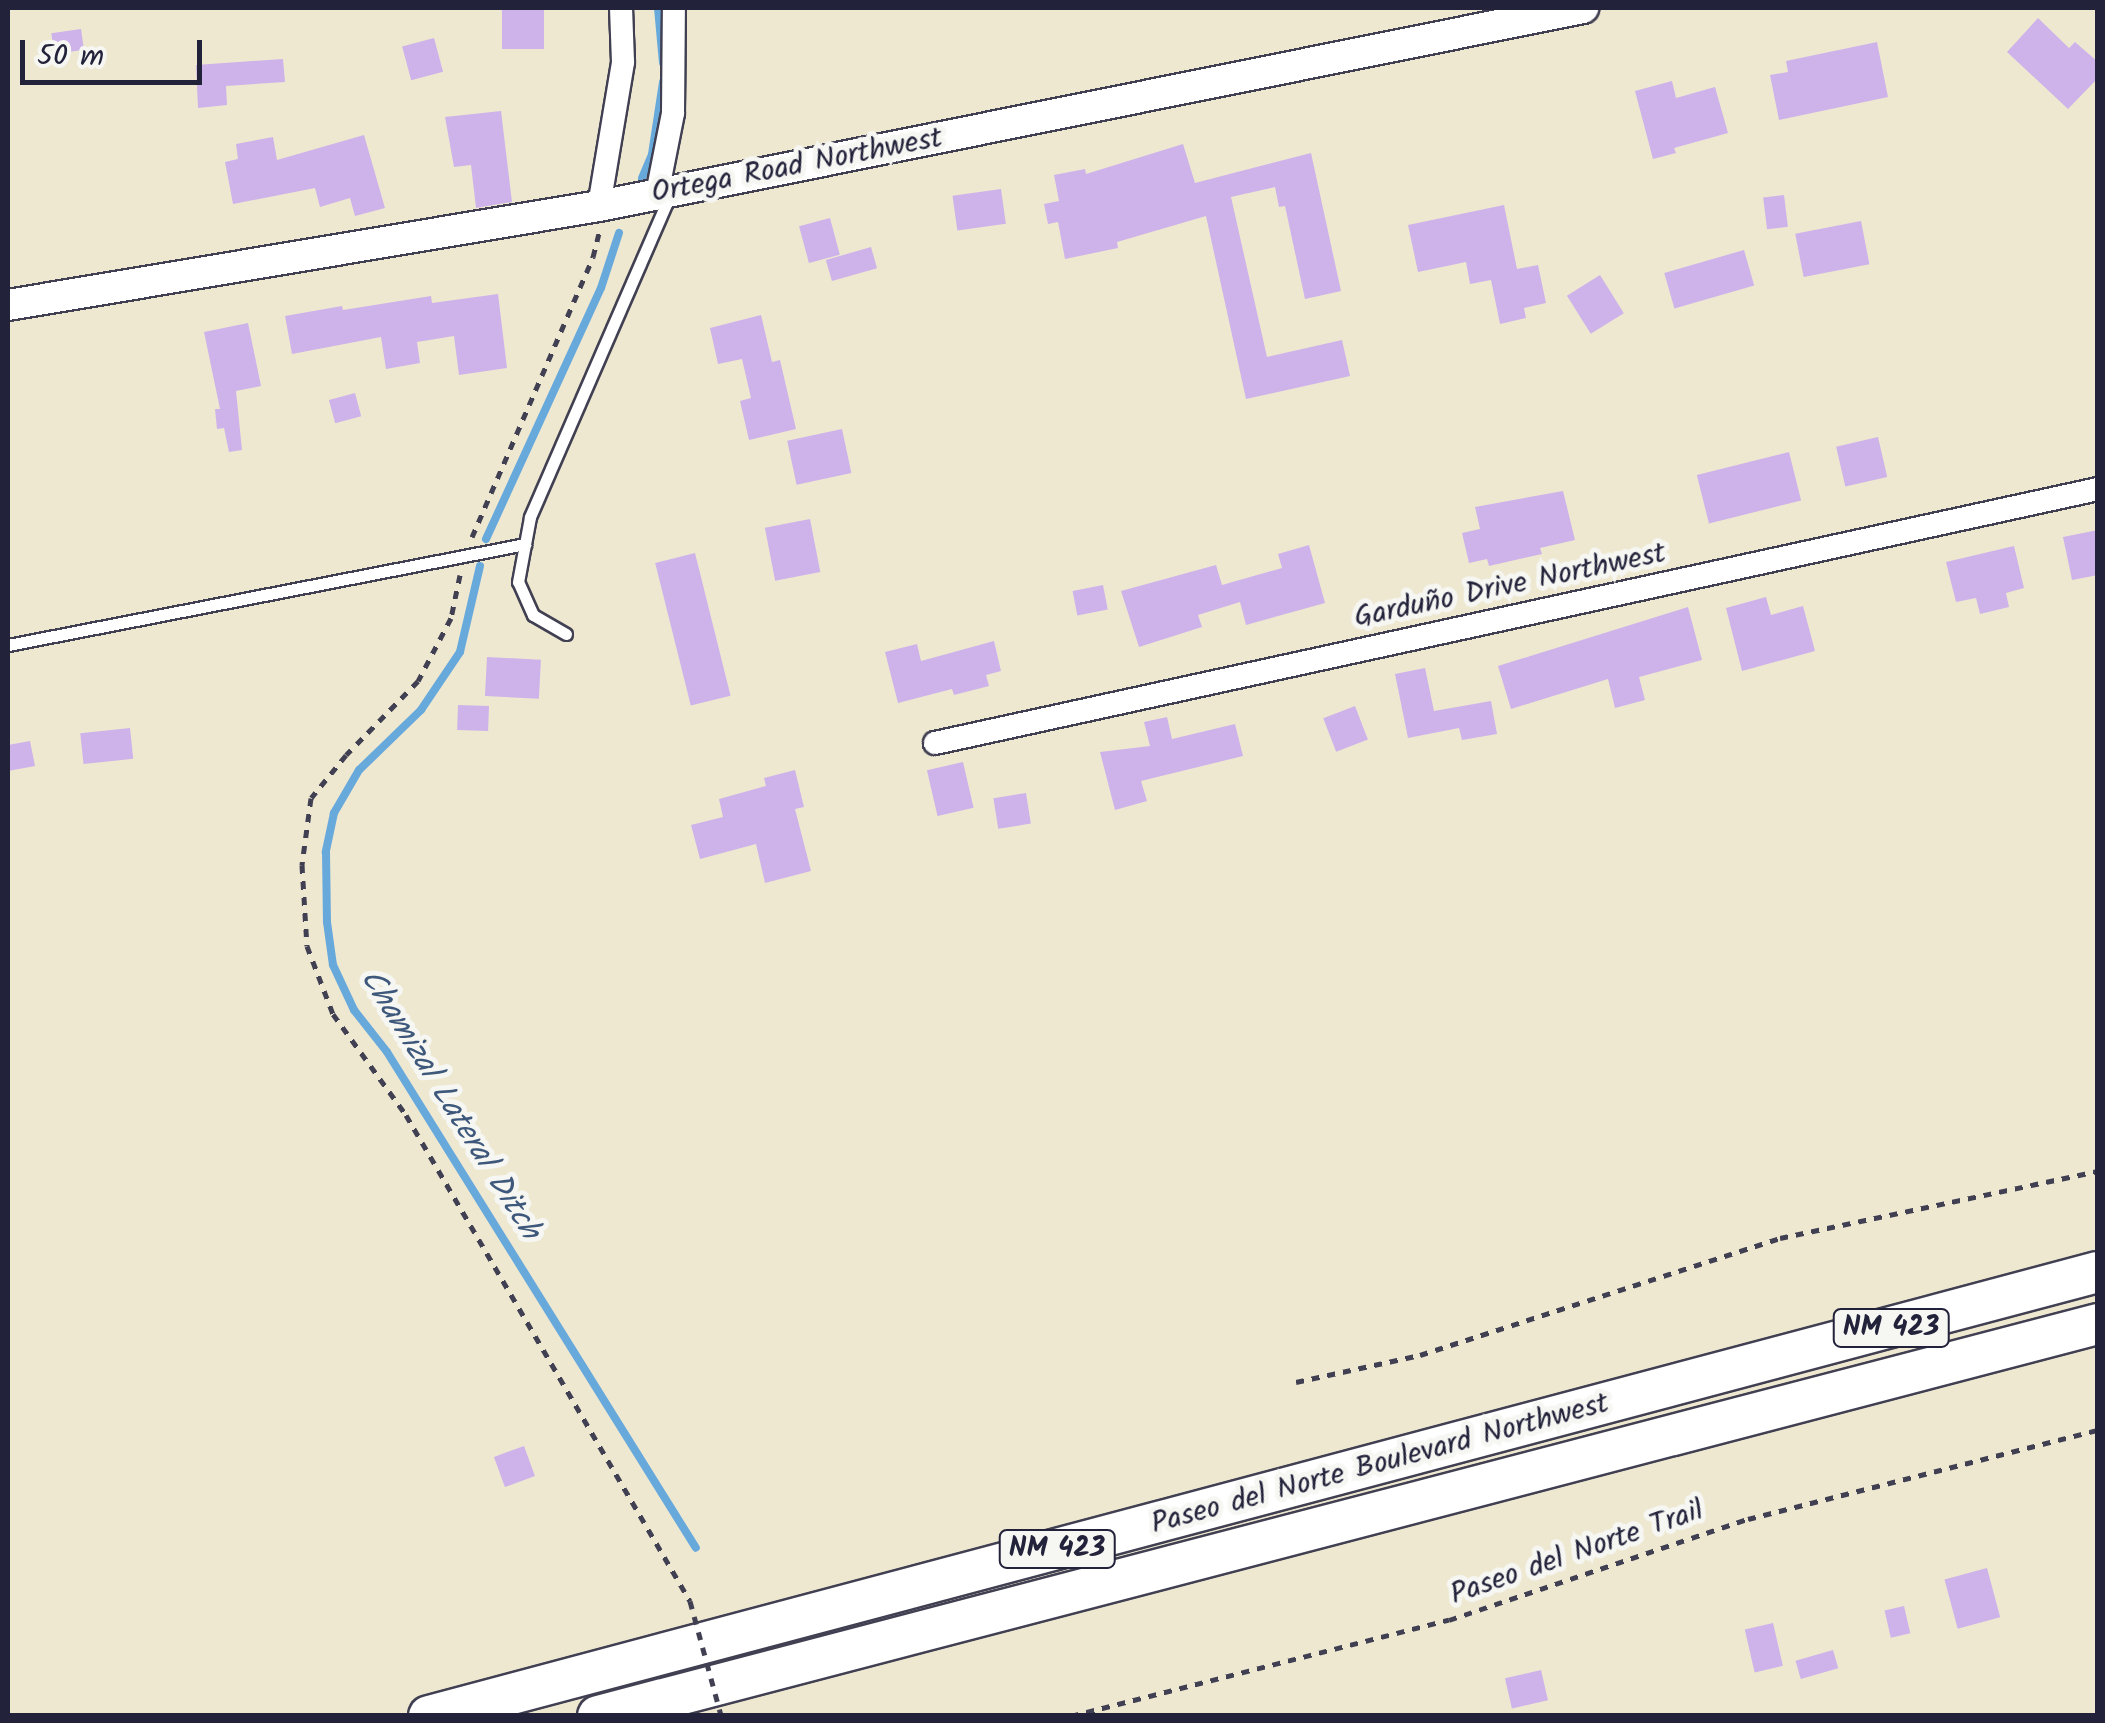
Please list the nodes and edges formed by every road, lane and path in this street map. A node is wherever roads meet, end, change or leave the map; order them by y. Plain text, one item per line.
1 (621, 8) edge
2 (674, 8) edge
3 (1583, 8) edge
4 (1519, 14) edge
5 (665, 192) junction
6 (599, 206) junction
7 (8, 305) edge
8 (2098, 488) edge
9 (525, 544) junction
10 (464, 556) junction
11 (566, 634) dead end
12 (8, 646) edge
13 (934, 743) dead end
14 (2098, 1171) edge
15 (2098, 1272) edge
16 (2098, 1324) edge
17 (1296, 1382) dead end
18 (2098, 1430) edge
19 (722, 1715) edge
20 (430, 1716) edge
21 (598, 1716) edge
22 (1071, 1716) edge

1 - 6 street
2 - 5 street
3 - 4 street, Ortega Road Northwest
4 - 5 street, Ortega Road Northwest
5 - 6 street, Ortega Road Northwest
5 - 9 lane
6 - 7 street, Ortega Road Northwest
6 - 10 path
8 - 13 street, Garduño Drive Northwest
9 - 10 lane
9 - 11 lane
10 - 12 lane
10 - 19 path, bridge
14 - 17 path
15 - 20 highway, Paseo del Norte Boulevard Northwest / NM 423
16 - 21 highway, Paseo del Norte Boulevard Northwest / NM 423
18 - 22 path, Paseo del Norte Trail

